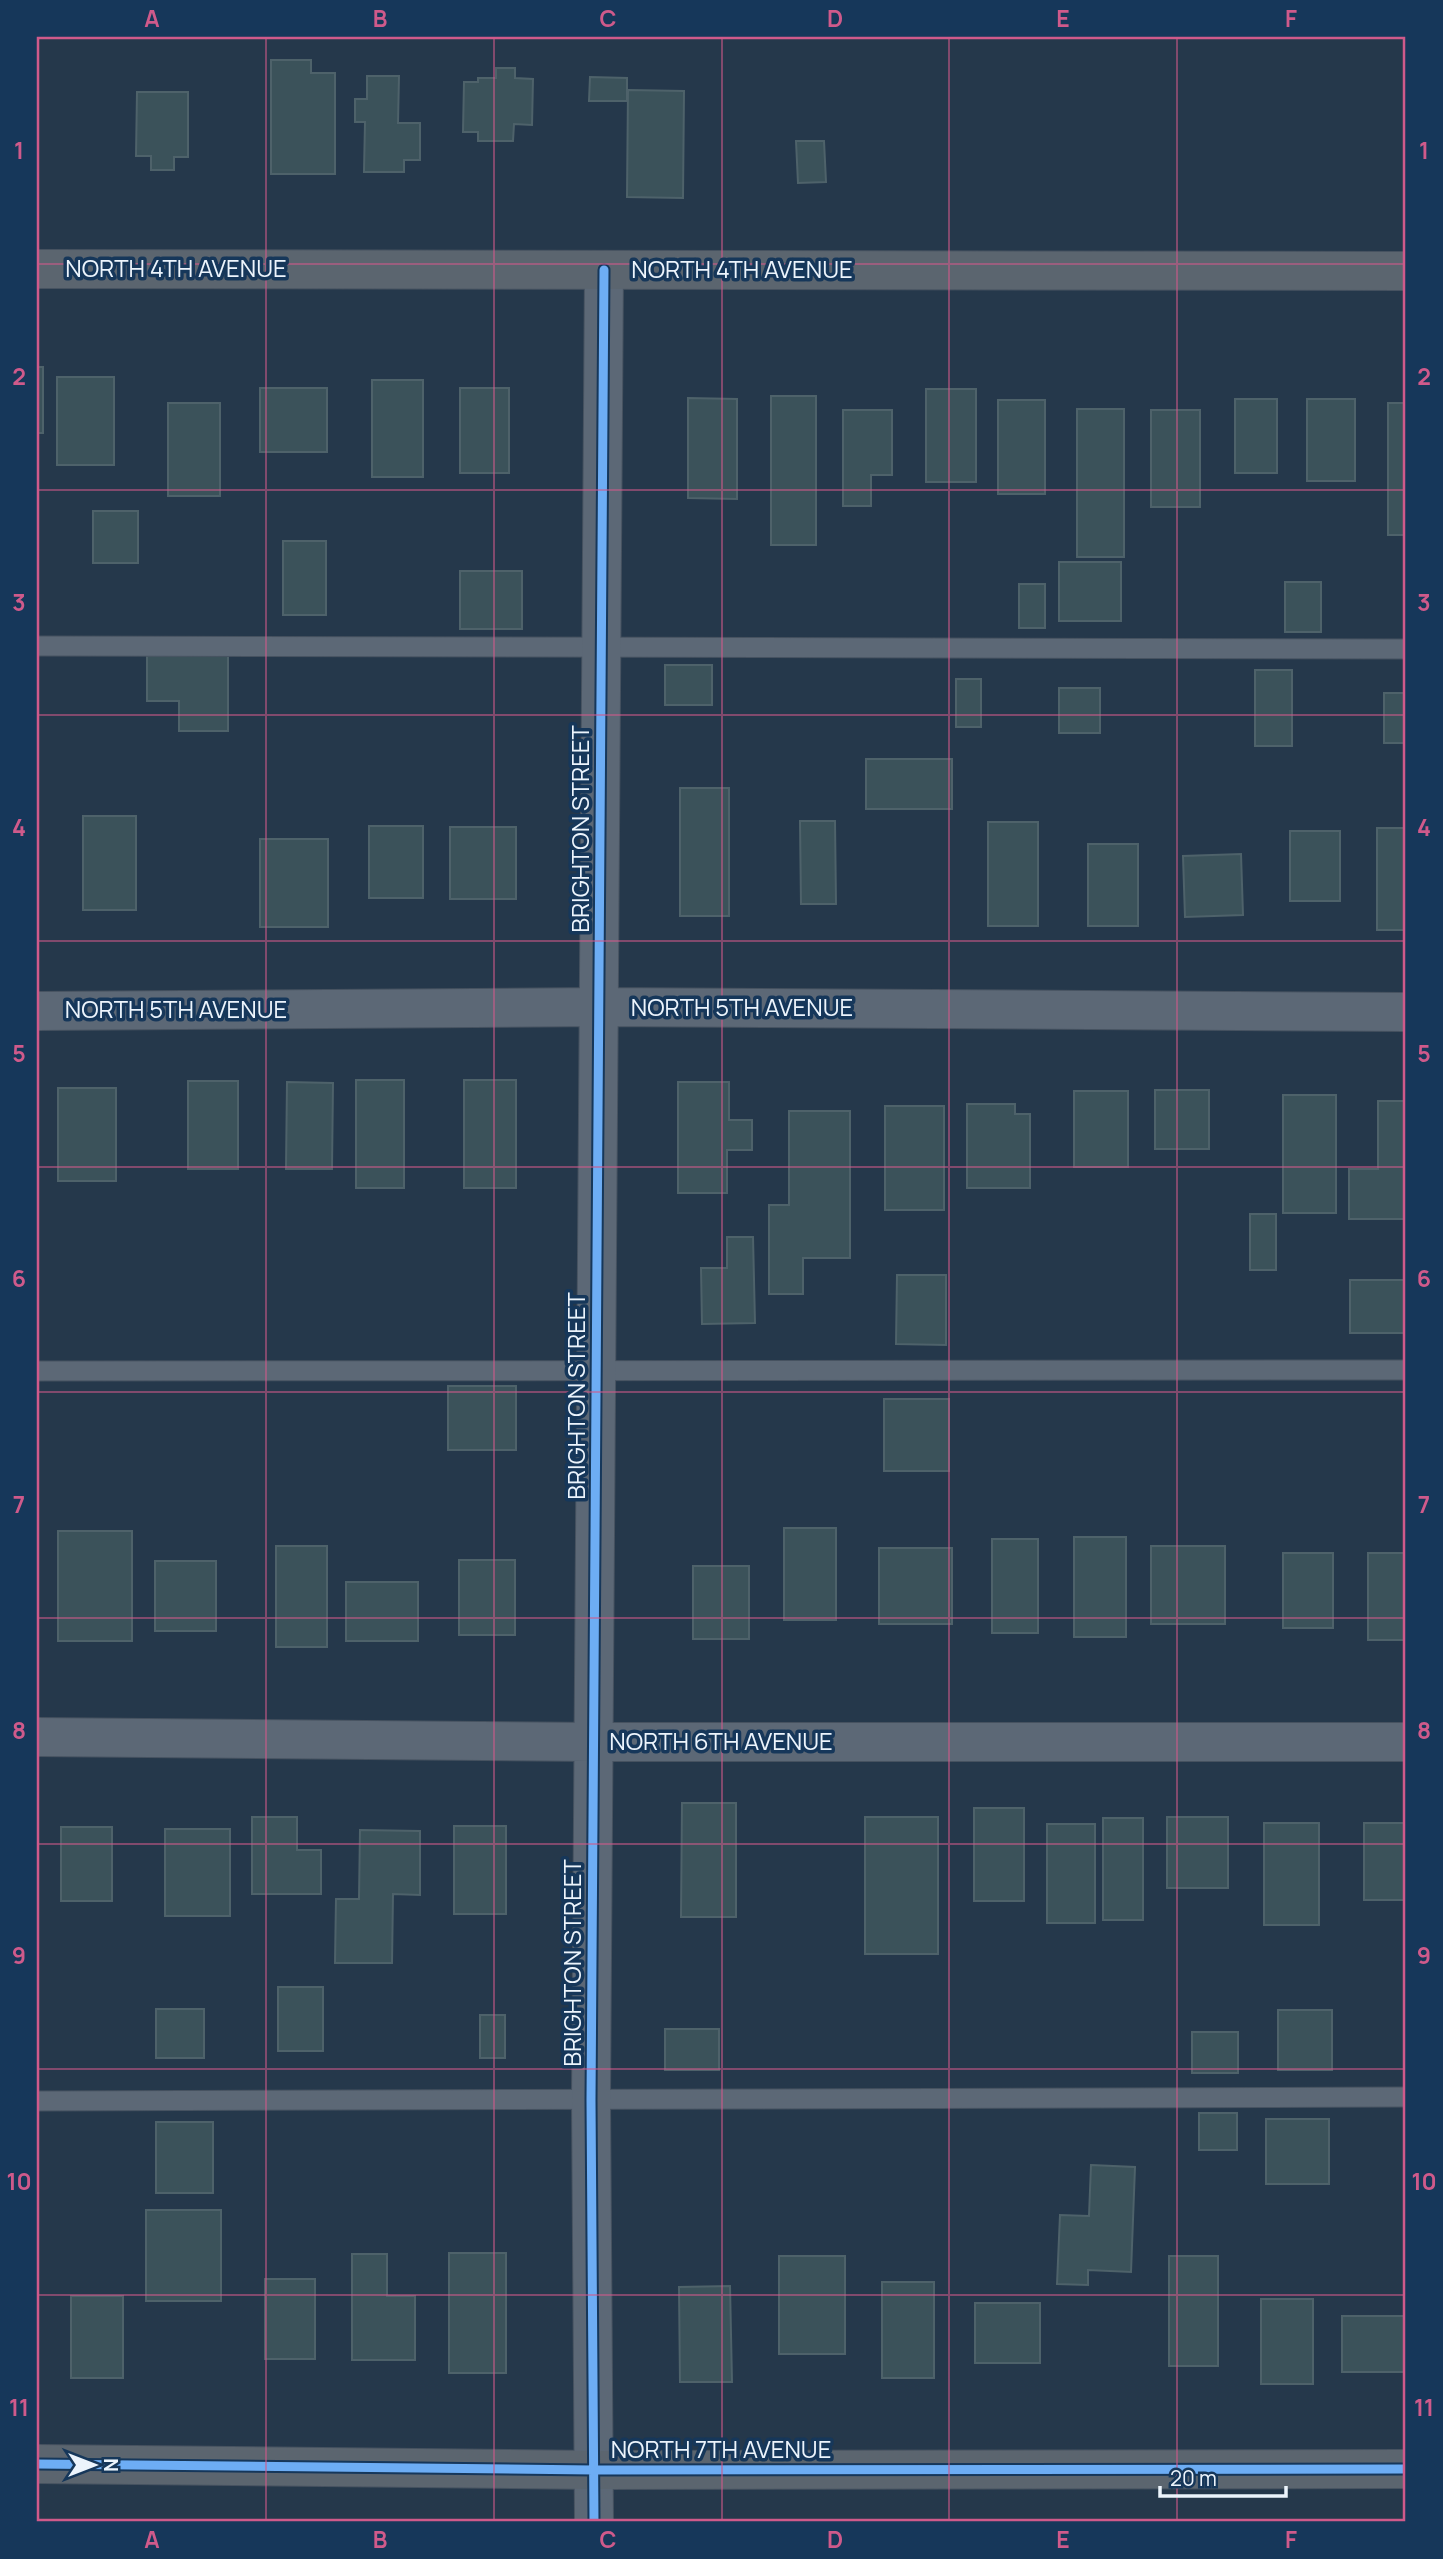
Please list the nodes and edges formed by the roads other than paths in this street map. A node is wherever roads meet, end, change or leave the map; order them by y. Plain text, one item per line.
1 (37, 269) edge
2 (604, 270) junction
3 (1406, 271) edge
4 (37, 646) edge
5 (601, 646) junction
6 (1406, 649) edge
7 (600, 1007) junction
8 (37, 1011) edge
9 (1406, 1012) edge
10 (1406, 1370) edge
11 (37, 1371) edge
12 (596, 1371) junction
13 (37, 1737) edge
14 (594, 1742) junction
15 (1406, 1742) edge
16 (1406, 2097) edge
17 (37, 2101) edge
18 (591, 2101) junction
19 (37, 2464) edge
20 (1406, 2469) edge
21 (594, 2470) junction
22 (594, 2522) edge

1 - 2 street, NORTH 4TH AVENUE
2 - 3 street, NORTH 4TH AVENUE
2 - 5 street, BRIGHTON STREET
4 - 5 lane
5 - 6 lane
5 - 7 street, BRIGHTON STREET
7 - 8 street, NORTH 5TH AVENUE
7 - 9 street, NORTH 5TH AVENUE
7 - 12 street, BRIGHTON STREET
10 - 12 lane
11 - 12 lane
12 - 14 street, BRIGHTON STREET
13 - 14 street, NORTH 6TH AVENUE
14 - 15 street, NORTH 6TH AVENUE
14 - 18 street, BRIGHTON STREET
16 - 18 lane
17 - 18 lane
18 - 21 street, BRIGHTON STREET
19 - 21 street, NORTH 7TH AVENUE
20 - 21 street, NORTH 7TH AVENUE
21 - 22 street, BRIGHTON STREET

